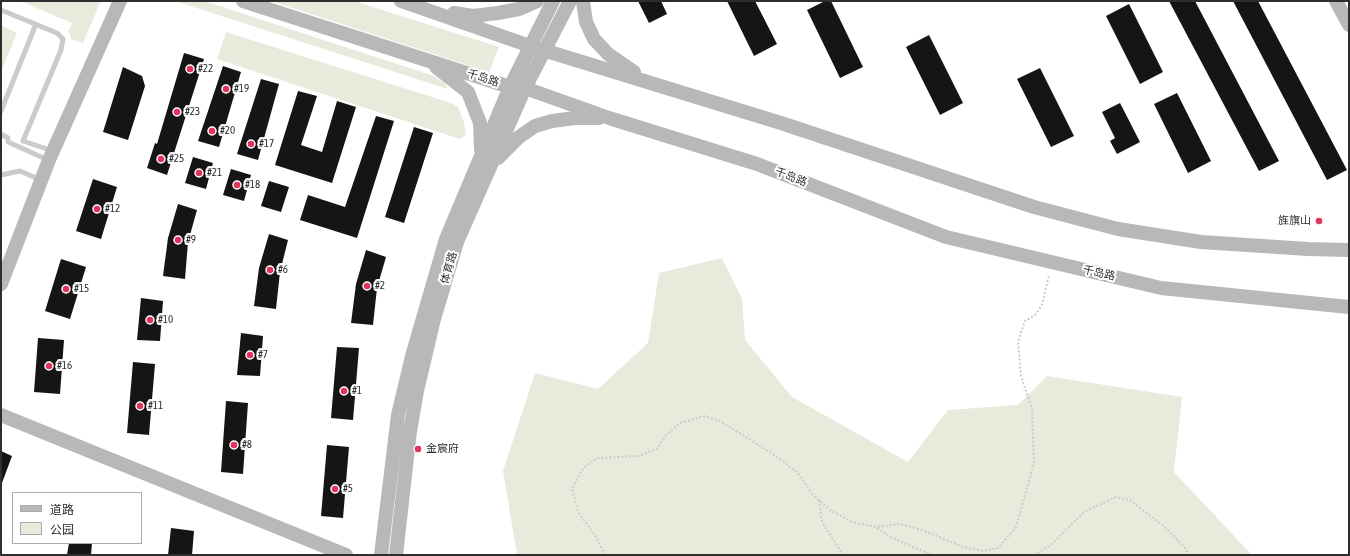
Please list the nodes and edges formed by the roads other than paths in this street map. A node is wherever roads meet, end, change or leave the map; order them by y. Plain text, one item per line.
1 (120, 1) edge
2 (243, 1) edge
3 (402, 1) edge
4 (537, 1) edge
5 (553, 1) edge
6 (570, 1) edge
7 (583, 1) edge
8 (1336, 1) edge
9 (1, 10) edge
10 (431, 11) junction
11 (36, 24) junction
12 (1349, 25) edge
13 (530, 46) junction
14 (545, 49) junction
15 (426, 60) junction
16 (652, 82) junction
17 (510, 87) junction
18 (525, 88) junction
19 (1, 111) edge
20 (609, 118) junction
21 (1, 134) edge
22 (482, 153) junction
23 (51, 156) junction
24 (492, 164) junction
25 (1, 175) edge
26 (42, 180) junction
27 (1349, 250) edge
28 (1, 284) edge
29 (1349, 306) edge
30 (1, 415) edge
31 (346, 555) edge
32 (381, 555) edge
33 (396, 555) edge

1 - 23 street
2 - 15 street, 千岛路
3 - 10 street
4 - 10 street
5 - 13 street, 体育路
6 - 14 street, 体育路
7 - 16 street
8 - 12 street
9 - 11 lane
10 - 13 street
11 - 19 lane
11 - 23 lane
13 - 14 street
13 - 17 street, 体育路
14 - 16 street
14 - 18 street, 体育路
15 - 17 street, 千岛路
15 - 22 street
16 - 27 street
17 - 18 street, 千岛路
17 - 22 street, 体育路
18 - 20 street, 千岛路
18 - 24 street, 体育路
20 - 24 street
20 - 29 street, 千岛路
21 - 23 lane
22 - 32 street, 体育路
23 - 26 street
24 - 33 street, 体育路
25 - 26 lane
26 - 28 street
30 - 31 street

